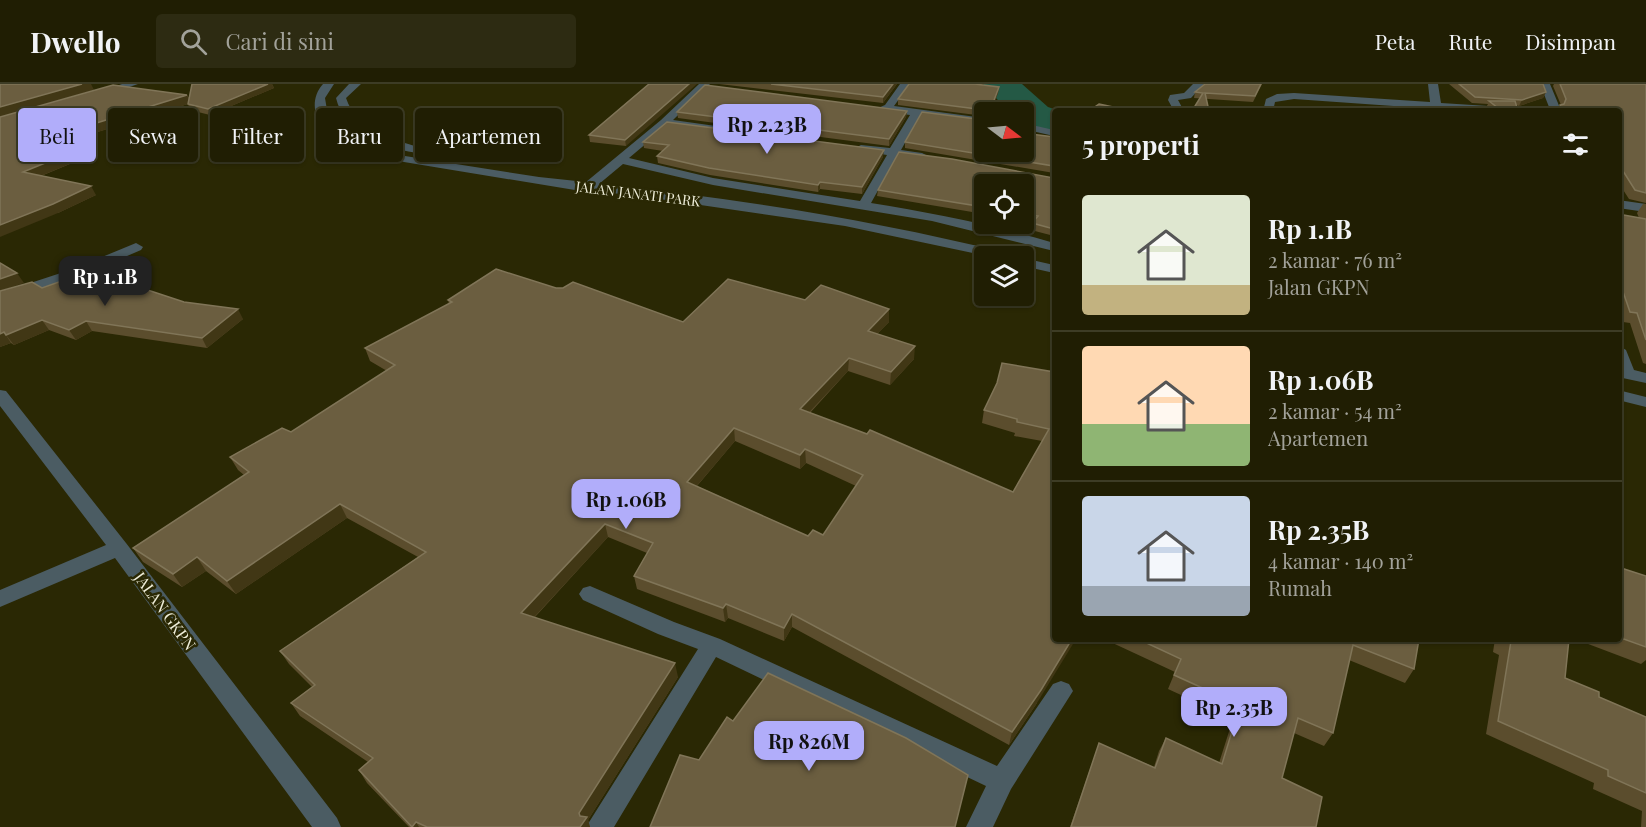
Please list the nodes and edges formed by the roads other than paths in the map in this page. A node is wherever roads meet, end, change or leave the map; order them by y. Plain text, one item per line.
1 (133, 84) edge
2 (329, 84) edge
3 (356, 84) edge
4 (905, 84) edge
5 (1199, 84) edge
6 (1327, 84) edge
7 (1433, 84) edge
8 (1545, 84) edge
9 (707, 86) edge
10 (90, 96) edge
11 (1327, 98) junction
12 (1436, 106) junction
13 (876, 108) edge
14 (1177, 108) edge
15 (1269, 108) edge
16 (1470, 108) edge
17 (1555, 108) edge
18 (887, 109) junction
19 (915, 113) junction
20 (974, 120) edge
21 (666, 122) junction
22 (1034, 128) edge
23 (732, 131) edge
24 (1052, 133) edge
25 (845, 146) edge
26 (894, 152) junction
27 (929, 157) edge
28 (619, 159) junction
29 (597, 178) junction
30 (587, 188) junction
31 (625, 190) junction
32 (864, 205) junction
33 (1622, 205) edge
34 (1646, 208) edge
35 (1052, 246) edge
36 (136, 247) dead end
37 (974, 249) edge
38 (1034, 264) edge
39 (1052, 269) edge
40 (0, 298) edge
41 (1623, 373) edge
42 (1646, 378) edge
43 (0, 395) edge
44 (1622, 396) edge
45 (1646, 402) edge
46 (119, 548) junction
47 (590, 594) dead end
48 (0, 599) edge
49 (712, 645) junction
50 (1061, 691) dead end
51 (1002, 781) junction
52 (328, 827) edge
53 (599, 827) edge
54 (979, 827) edge

1 - 10 street
2 - 30 street, JALAN JANATI PARK
3 - 29 street
4 - 18 street
5 - 14 street
6 - 11 street
7 - 12 street
8 - 17 street
9 - 21 street
11 - 12 street
11 - 15 street
12 - 16 street
13 - 18 street
18 - 19 street
19 - 20 street
19 - 26 street
21 - 23 street
21 - 28 street
22 - 24 street
25 - 26 street
26 - 27 street
26 - 32 street
28 - 29 street
28 - 32 street
29 - 30 street
29 - 31 street
30 - 31 street, JALAN JANATI PARK
31 - 37 street, JALAN JANATI PARK
32 - 35 street
33 - 34 street
36 - 40 street
38 - 39 street
41 - 42 street
43 - 46 street, JALAN GKPN
44 - 45 street
46 - 48 street
46 - 52 street, JALAN GKPN
47 - 49 street
49 - 51 street
49 - 53 street
50 - 51 street
51 - 54 street

